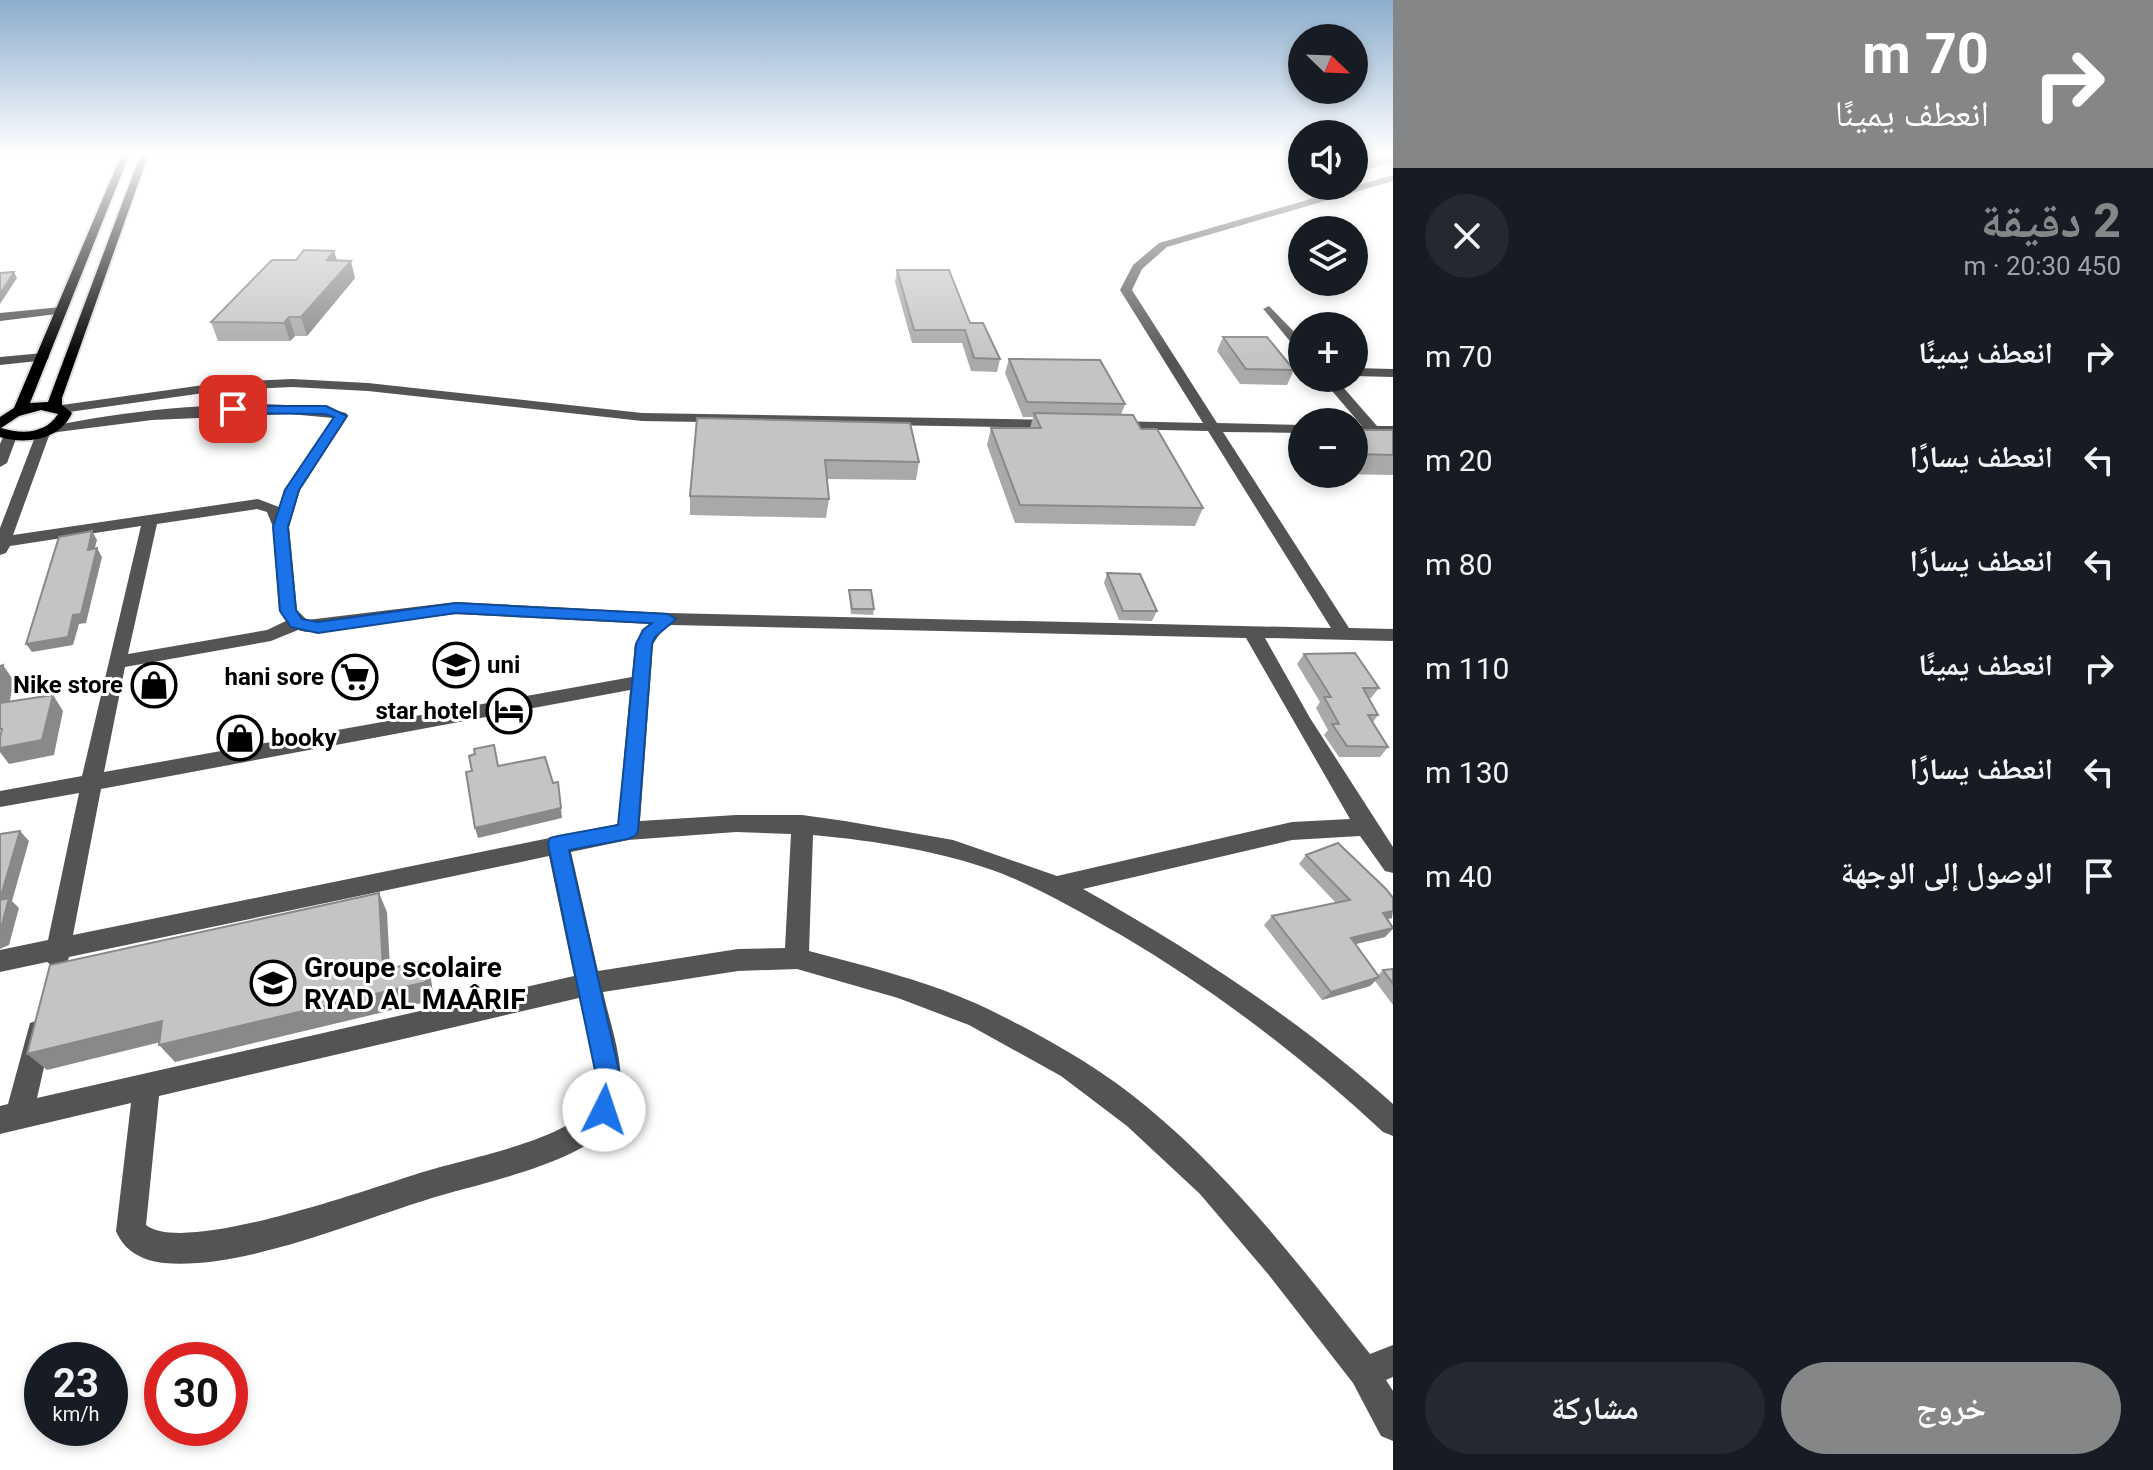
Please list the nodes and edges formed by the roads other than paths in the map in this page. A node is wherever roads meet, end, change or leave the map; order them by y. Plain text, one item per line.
1 (98, 222) edge
2 (120, 222) edge
3 (1239, 222) edge
4 (1269, 309) dead end
5 (61, 311) junction
6 (0, 317) edge
7 (1288, 331) edge
8 (43, 357) junction
9 (0, 361) edge
10 (1368, 372) edge
11 (1393, 373) edge
12 (1340, 392) edge
13 (61, 411) junction
14 (12, 413) edge
15 (83, 425) junction
16 (1070, 425) edge
17 (1102, 425) edge
18 (1213, 427) junction
19 (1288, 429) edge
20 (1368, 430) edge
21 (1373, 430) junction
22 (1393, 430) edge
23 (47, 431) junction
24 (3, 433) edge
25 (0, 463) edge
26 (150, 520) junction
27 (281, 527) junction
28 (1, 546) edge
29 (668, 619) junction
30 (297, 623) junction
31 (1344, 634) junction
32 (1254, 635) junction
33 (1393, 635) edge
34 (118, 662) junction
35 (640, 682) junction
36 (94, 783) junction
37 (0, 799) edge
38 (802, 824) junction
39 (1366, 827) junction
40 (628, 831) junction
41 (558, 844) junction
42 (1393, 864) edge
43 (1056, 886) junction
44 (60, 949) junction
45 (797, 958) junction
46 (0, 961) edge
47 (53, 976) edge
48 (586, 984) junction
49 (43, 1017) edge
50 (146, 1087) junction
51 (10, 1118) edge
52 (1393, 1122) edge
53 (1378, 1367) edge
54 (1393, 1424) edge

1 - 5 main road
2 - 13 main road
3 - 18 street
4 - 7 street
5 - 6 street
5 - 8 main road
8 - 9 street
8 - 14 main road
10 - 11 street
12 - 21 street
13 - 14 main road
13 - 15 street
13 - 16 street
13 - 23 main road
14 - 24 main road
15 - 23 street
15 - 27 street
17 - 18 street
18 - 19 street
18 - 31 street
20 - 21 street
21 - 22 street
23 - 24 main road
23 - 28 street
24 - 25 street
26 - 27 street
26 - 28 street
26 - 34 street
27 - 30 street
29 - 30 street
29 - 32 street
29 - 35 street
30 - 34 street
31 - 32 street
31 - 33 street
32 - 39 street
34 - 36 street
35 - 36 street
35 - 40 street
36 - 37 street
36 - 44 street
38 - 40 street
38 - 43 street
38 - 45 street
39 - 42 street
39 - 43 street
40 - 41 street
41 - 44 street
41 - 48 street
43 - 52 street
44 - 46 street
44 - 47 street
45 - 48 street
45 - 53 street
48 - 50 street
48 - 50 street
49 - 51 street
50 - 51 street
53 - 54 street

